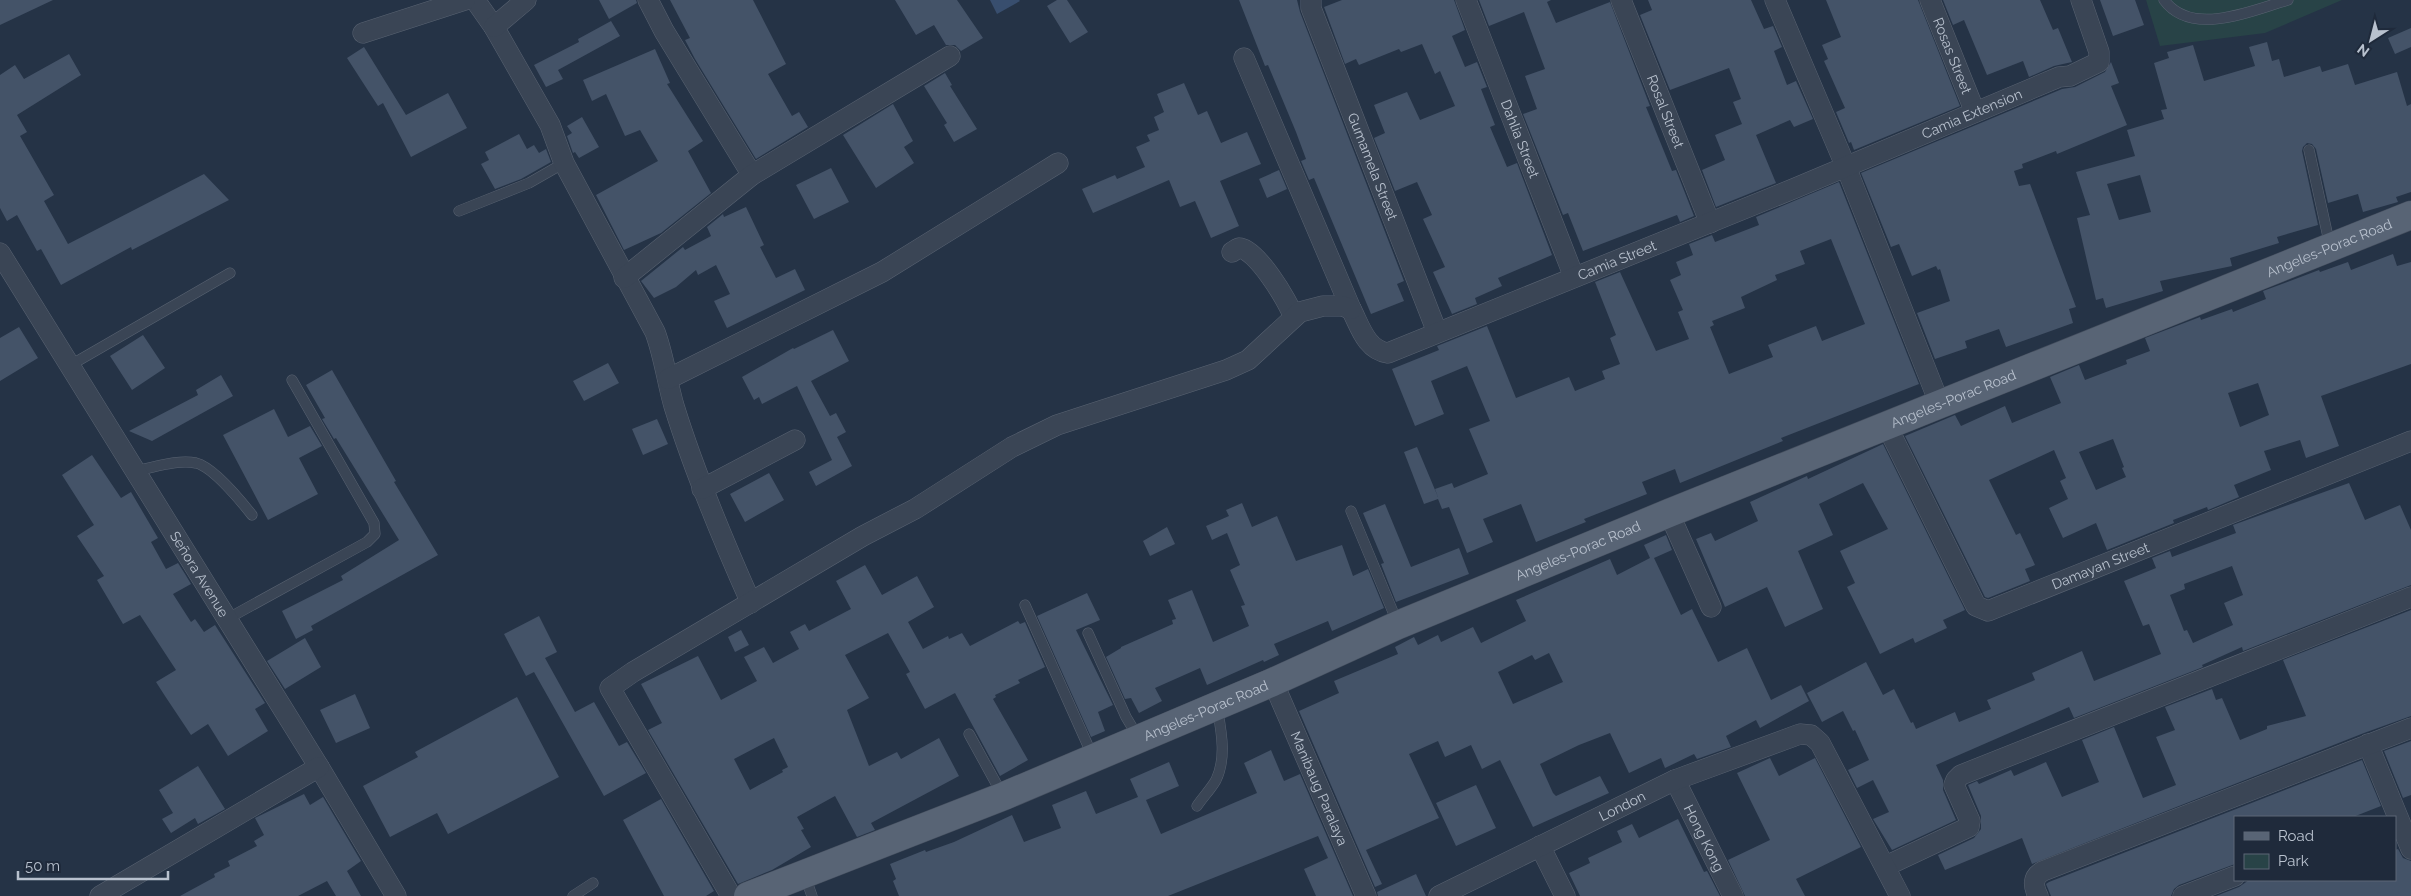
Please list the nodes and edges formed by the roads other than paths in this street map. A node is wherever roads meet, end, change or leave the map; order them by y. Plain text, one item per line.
1 (466, 0) edge
2 (526, 0) edge
3 (648, 0) edge
4 (1311, 0) edge
5 (1466, 0) edge
6 (1621, 0) edge
7 (1775, 0) edge
8 (1930, 0) edge
9 (2081, 0) edge
10 (2164, 0) edge
11 (2288, 0) edge
12 (484, 10) edge
13 (363, 33) dead end
14 (950, 56) dead end
15 (1244, 58) dead end
16 (1975, 112) junction
17 (2309, 150) dead end
18 (564, 163) junction
19 (1058, 163) dead end
20 (1846, 167) junction
21 (752, 175) junction
22 (459, 211) dead end
23 (2411, 215) edge
24 (1710, 223) junction
25 (2330, 247) junction
26 (1232, 252) dead end
27 (0, 254) edge
28 (230, 273) dead end
29 (1574, 277) junction
30 (624, 278) junction
31 (1351, 309) junction
32 (1293, 316) junction
33 (1437, 332) junction
34 (70, 366) junction
35 (668, 379) junction
36 (292, 380) dead end
37 (1940, 405) junction
38 (1887, 426) junction
39 (795, 440) dead end
40 (2411, 441) edge
41 (134, 471) junction
42 (702, 489) junction
43 (1350, 511) dead end
44 (1669, 513) junction
45 (252, 515) dead end
46 (2411, 597) edge
47 (751, 603) junction
48 (1025, 605) dead end
49 (1711, 607) dead end
50 (227, 619) junction
51 (1398, 625) junction
52 (1088, 633) dead end
53 (1273, 682) junction
54 (1217, 704) junction
55 (2411, 728) edge
56 (969, 734) dead end
57 (1138, 738) junction
58 (2368, 744) junction
59 (1093, 758) junction
60 (319, 766) junction
61 (1675, 780) junction
62 (1004, 796) junction
63 (1197, 806) dead end
64 (2390, 815) edge
65 (2396, 825) edge
66 (1540, 846) junction
67 (2411, 850) edge
68 (1886, 866) junction
69 (2234, 876) edge
70 (593, 883) dead end
71 (808, 884) edge
72 (100, 896) edge
73 (396, 896) edge
74 (573, 896) edge
75 (730, 896) edge
76 (748, 896) edge
77 (1366, 896) edge
78 (1439, 896) edge
79 (1565, 896) edge
80 (1734, 896) edge
81 (1900, 896) edge
82 (2038, 896) edge
83 (2183, 896) edge

1 - 13 street
2 - 12 street
3 - 21 street
4 - 33 street, Gumamela Street
5 - 29 street, Dahlia Street
6 - 24 street, Rosal Street
7 - 20 street
8 - 16 street, Rosas Street
9 - 16 street, Camia Extension
10 - 11 lane
12 - 18 street
14 - 21 street
15 - 31 street
16 - 20 street, Camia Extension
17 - 25 lane
18 - 22 lane
18 - 30 street
19 - 35 street
20 - 24 street, Camia Street
20 - 37 street
21 - 30 street
23 - 25 main road, Angeles-Porac Road
24 - 29 street, Camia Street
25 - 37 main road, Angeles-Porac Road
26 - 32 street
27 - 34 street, Señora Avenue
28 - 34 lane
29 - 33 street, Camia Street
30 - 35 street
31 - 32 street
31 - 33 street, Camia Street
32 - 47 street
34 - 41 street, Señora Avenue
35 - 42 street
36 - 50 lane
37 - 38 main road, Angeles-Porac Road
38 - 40 street, Damayan Street
38 - 44 main road, Angeles-Porac Road
39 - 42 street
41 - 45 lane
41 - 50 street, Señora Avenue
42 - 47 street
43 - 51 lane
44 - 49 street
44 - 51 main road, Angeles-Porac Road
46 - 68 street
47 - 75 street
48 - 59 lane
50 - 60 street, Señora Avenue
51 - 53 main road, Angeles-Porac Road
52 - 57 lane
53 - 54 main road, Angeles-Porac Road
53 - 77 street, Manibaug Paralaya
54 - 57 main road, Angeles-Porac Road
54 - 63 lane
55 - 58 street
56 - 62 lane
57 - 59 main road, Angeles-Porac Road
58 - 64 street
58 - 82 street
59 - 62 main road, Angeles-Porac Road
60 - 72 street
60 - 73 street, Señora Avenue
61 - 66 street, London
61 - 68 street, London
61 - 80 street, Hong Kong
62 - 71 main road, Angeles-Porac Road
65 - 67 street
66 - 78 street, London
66 - 79 street
68 - 81 street
69 - 83 street
70 - 74 lane
71 - 76 main road, Angeles-Porac Road

